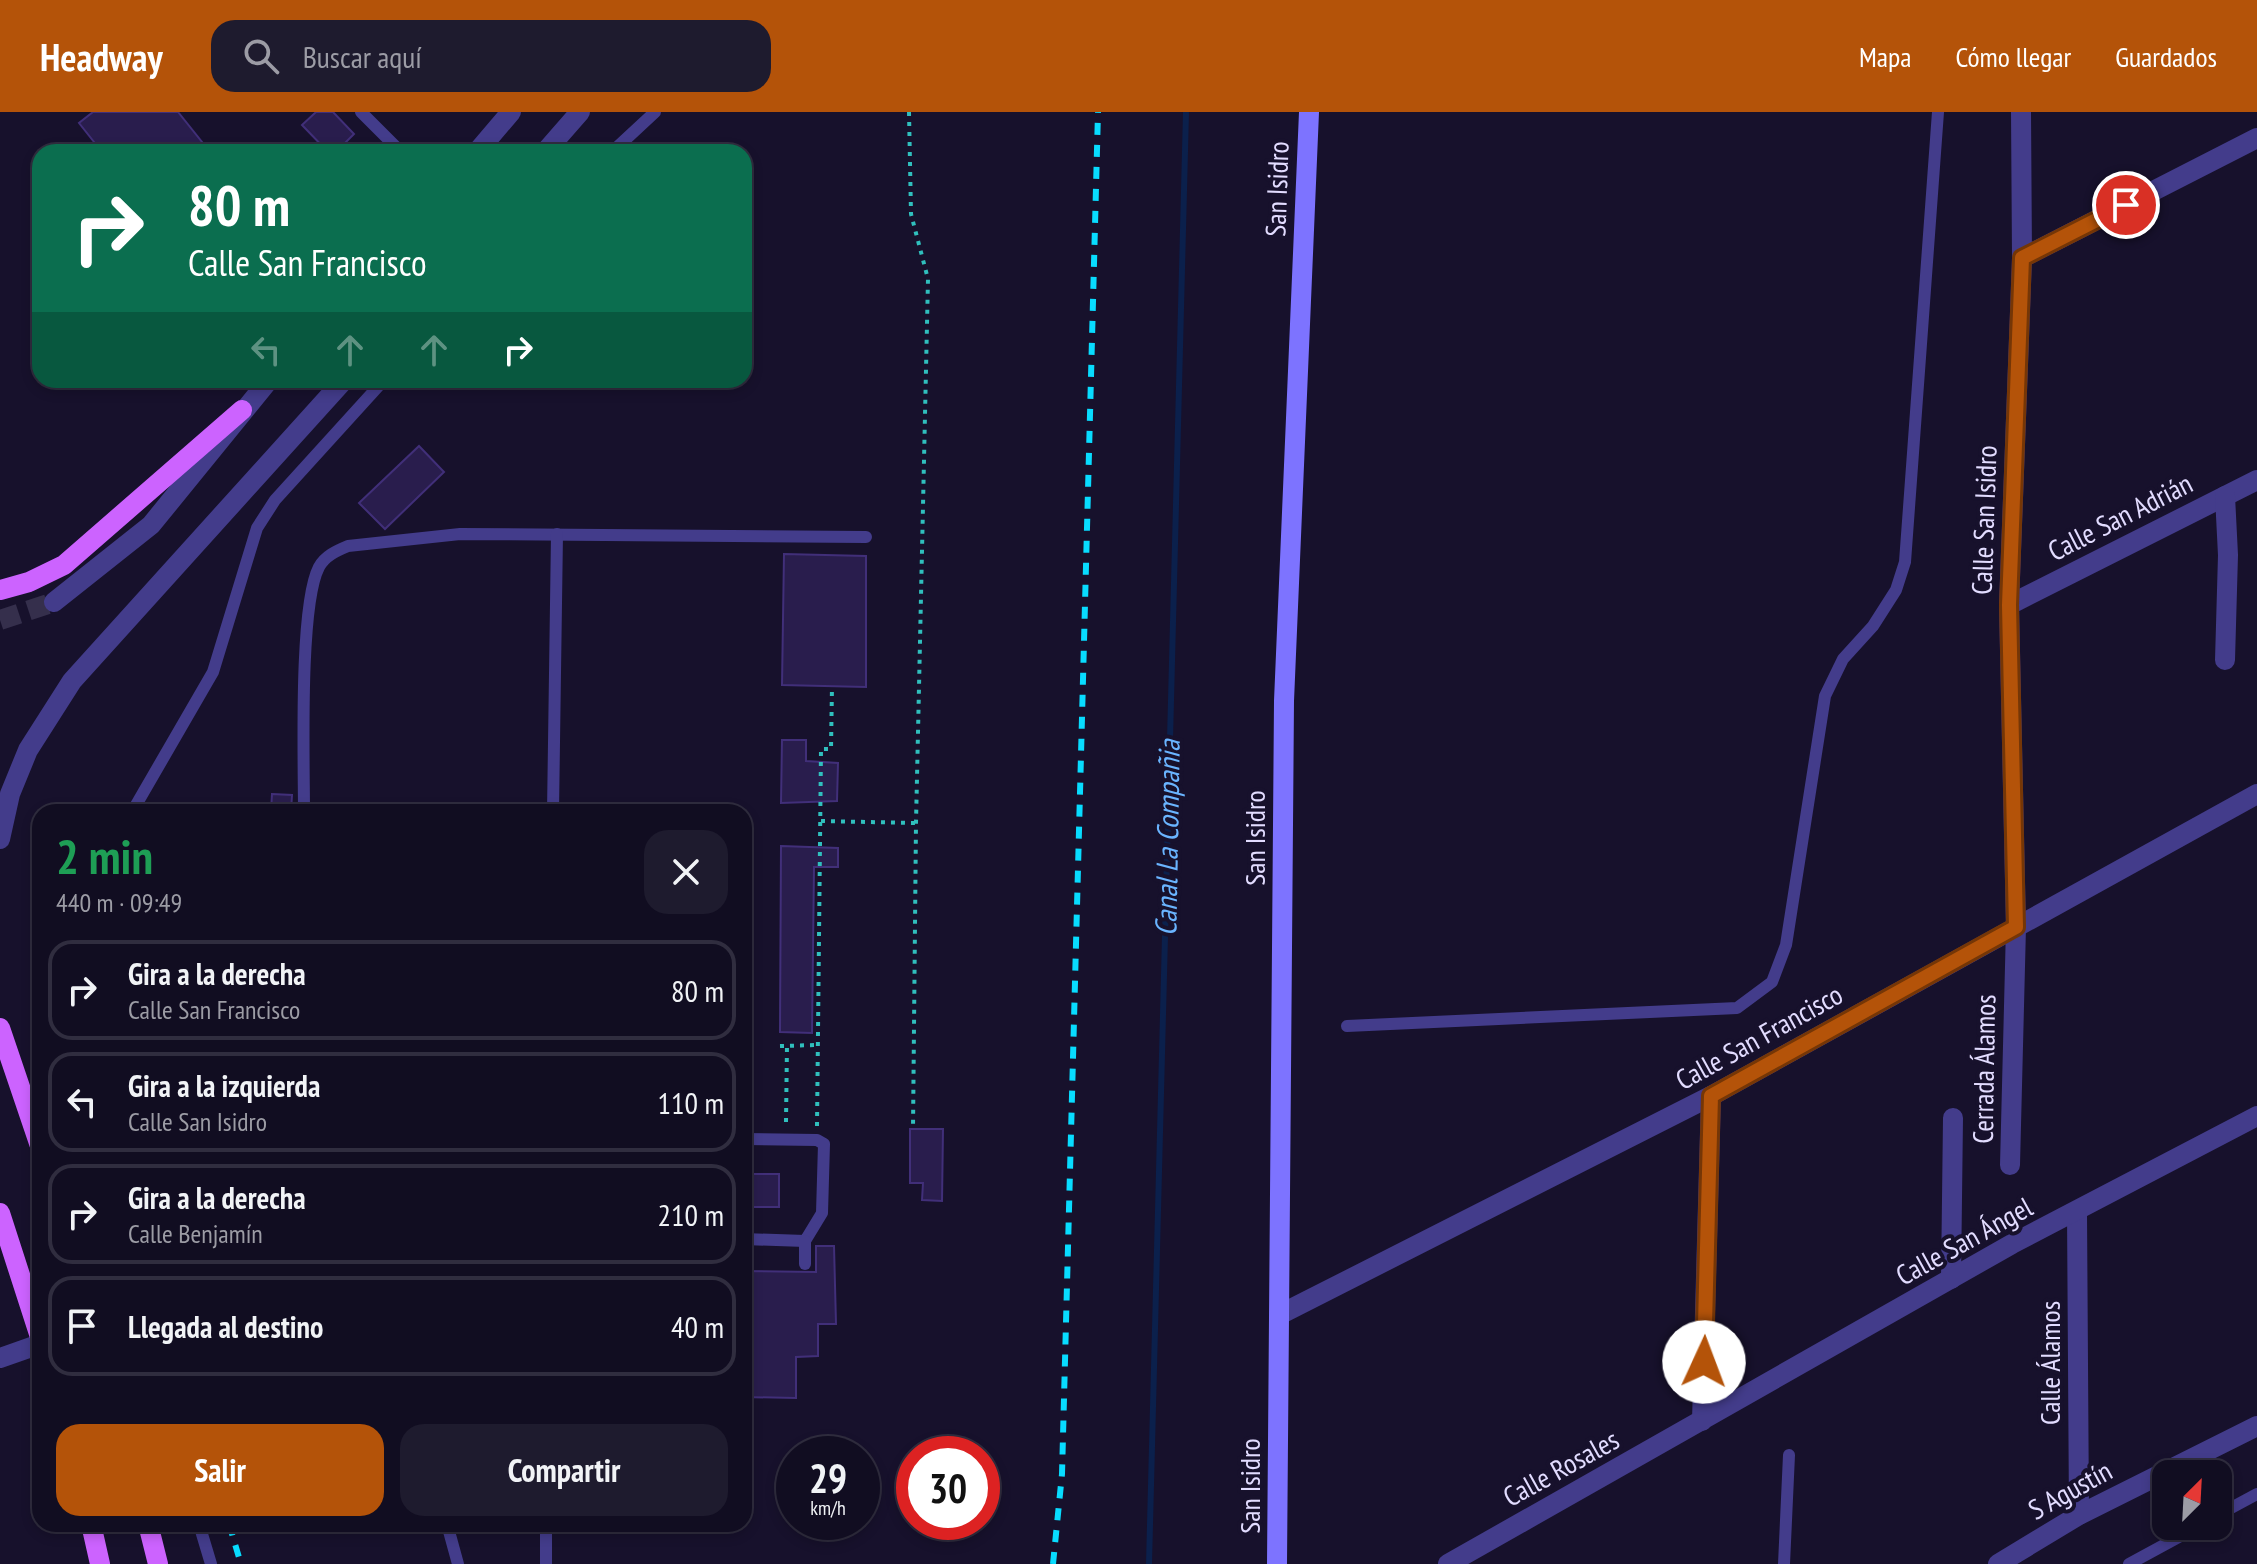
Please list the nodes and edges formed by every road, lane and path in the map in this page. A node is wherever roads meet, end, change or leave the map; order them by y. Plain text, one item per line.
1 (361, 112) edge
2 (511, 112) edge
3 (580, 112) edge
4 (655, 112) edge
5 (909, 112) edge
6 (1309, 112) edge
7 (1938, 112) edge
8 (2021, 112) edge
9 (2257, 138) edge
10 (393, 144) edge
11 (484, 144) edge
12 (552, 144) edge
13 (621, 144) edge
14 (2022, 258) junction
15 (262, 388) edge
16 (337, 388) edge
17 (377, 388) edge
18 (242, 410) junction
19 (2257, 480) edge
20 (2225, 496) junction
21 (557, 534) junction
22 (866, 537) dead end
23 (0, 590) edge
24 (54, 602) tunnel mouth
25 (2009, 605) junction
26 (2225, 660) dead end
27 (832, 686) dead end
28 (2257, 794) edge
29 (137, 804) edge
30 (304, 804) edge
31 (553, 804) edge
32 (821, 821) junction
33 (916, 823) junction
34 (0, 839) edge
35 (2016, 927) junction
36 (1347, 1026) dead end
37 (0, 1028) edge
38 (787, 1045) junction
39 (818, 1045) junction
40 (780, 1046) dead end
41 (1711, 1096) junction
42 (2257, 1116) edge
43 (1953, 1118) dead end
44 (32, 1122) edge
45 (786, 1122) dead end
46 (913, 1129) dead end
47 (752, 1139) edge
48 (817, 1140) junction
49 (2010, 1165) dead end
50 (2077, 1212) junction
51 (0, 1213) edge
52 (752, 1239) edge
53 (805, 1241) junction
54 (805, 1264) dead end
55 (1951, 1279) junction
56 (32, 1312) edge
57 (1279, 1315) junction
58 (32, 1347) edge
59 (0, 1358) edge
60 (1702, 1421) junction
61 (2257, 1426) edge
62 (1789, 1455) dead end
63 (2257, 1494) edge
64 (2232, 1507) edge
65 (2079, 1515) junction
66 (93, 1532) edge
67 (150, 1532) edge
68 (201, 1532) edge
69 (449, 1532) edge
70 (546, 1532) edge
71 (2173, 1540) edge
72 (100, 1564) edge
73 (158, 1564) edge
74 (211, 1564) edge
75 (458, 1564) edge
76 (546, 1564) edge
77 (1277, 1564) edge
78 (1448, 1564) edge
79 (1784, 1564) edge
80 (1998, 1564) edge
81 (2129, 1564) edge

1 - 10 lane
2 - 11 street
3 - 12 street
4 - 13 lane
5 - 33 path
6 - 57 main road, San Isidro
7 - 36 lane
8 - 14 street, Calle San Isidro
9 - 14 street
14 - 25 street, Calle San Isidro
15 - 18 street
16 - 34 street
17 - 29 lane
18 - 23 main road
18 - 24 street
19 - 20 street, Calle San Adrián
20 - 25 street, Calle San Adrián
20 - 26 street
21 - 22 lane
21 - 30 lane
21 - 31 lane
25 - 35 street, Calle San Isidro
27 - 32 path
28 - 35 street, Calle San Francisco
32 - 33 path
32 - 39 path
33 - 46 path
35 - 41 street, Calle San Francisco
35 - 49 street, Cerrada Álamos
37 - 44 main road
38 - 39 path
38 - 40 path
38 - 45 path
39 - 48 path
41 - 57 street, Calle San Francisco
41 - 60 street
42 - 50 street, Calle San Ángel
43 - 55 street
47 - 48 lane
48 - 53 lane
50 - 55 street, Calle San Ángel
50 - 65 street, Calle Álamos
51 - 56 main road
52 - 53 lane
53 - 54 lane
55 - 60 street, Calle San Ángel
57 - 77 main road, San Isidro
58 - 59 street
60 - 78 street, Calle Rosales
61 - 65 street, S Agustín
62 - 79 lane
63 - 64 lane
65 - 80 street, S Agustín
66 - 72 main road
67 - 73 main road
68 - 74 lane
69 - 75 lane
70 - 76 lane
71 - 81 lane

